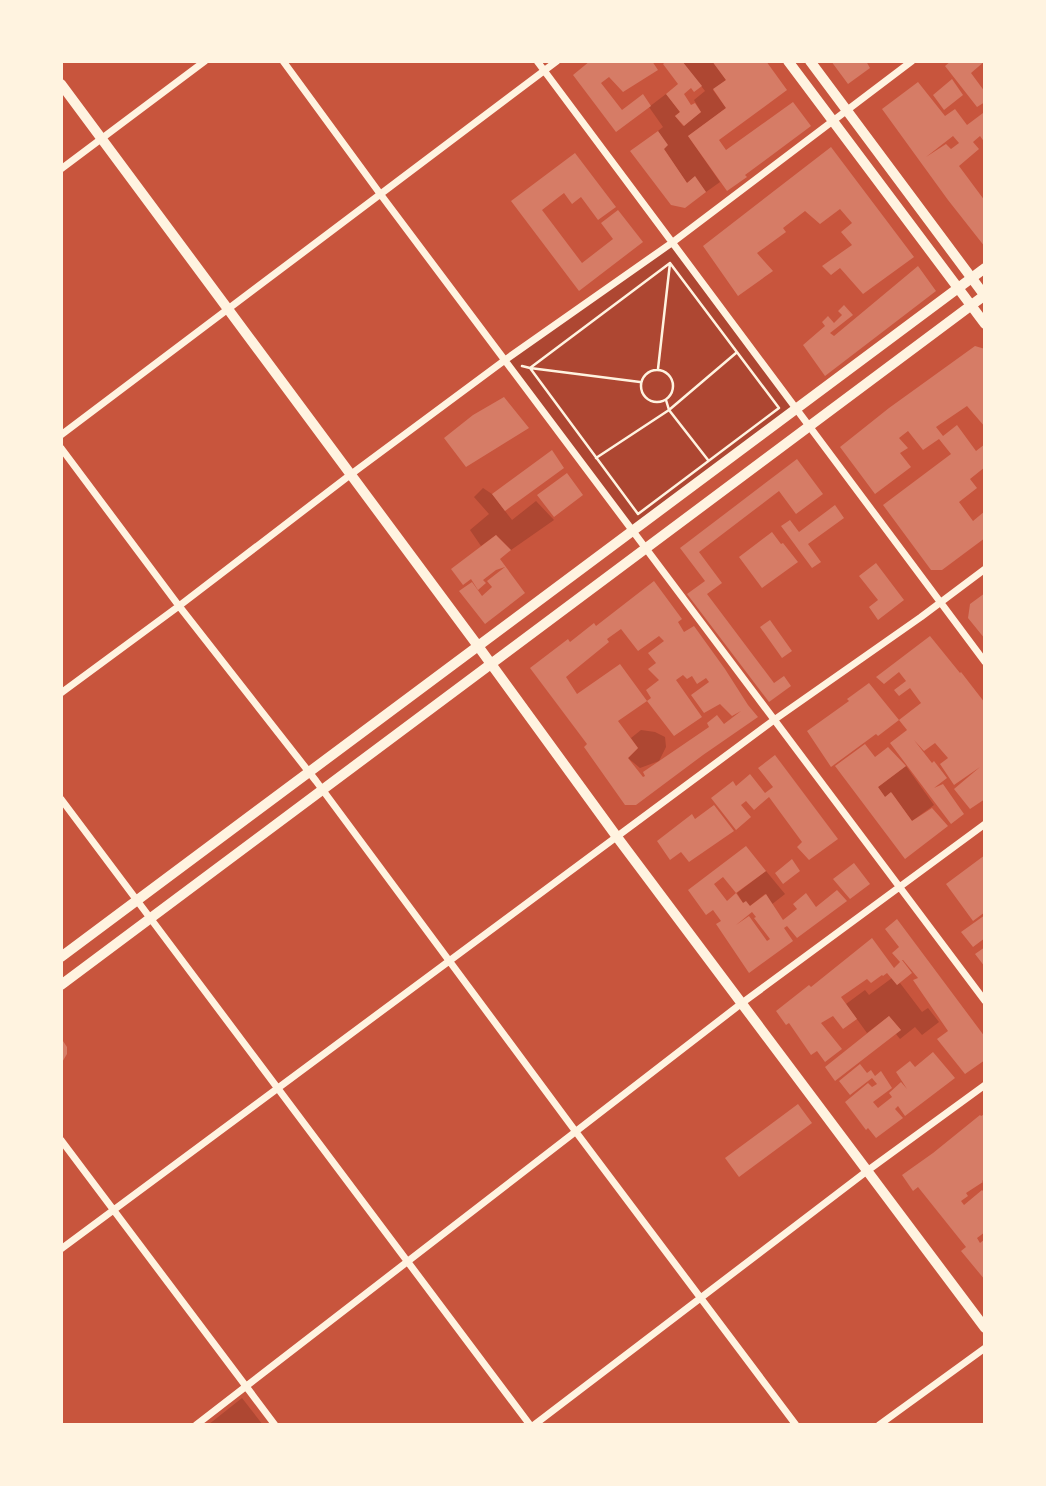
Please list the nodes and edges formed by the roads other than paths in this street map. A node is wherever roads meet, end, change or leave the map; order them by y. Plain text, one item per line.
1 (205, 61) edge
2 (283, 61) edge
3 (537, 61) edge
4 (557, 61) edge
5 (788, 61) edge
6 (810, 61) edge
7 (912, 61) edge
8 (545, 71) junction
9 (61, 84) edge
10 (848, 111) junction
11 (834, 122) junction
12 (102, 138) junction
13 (61, 169) edge
14 (381, 195) junction
15 (673, 243) junction
16 (985, 268) edge
17 (971, 278) junction
18 (958, 288) junction
19 (985, 295) edge
20 (971, 305) junction
21 (229, 310) junction
22 (985, 324) edge
23 (505, 360) junction
24 (797, 409) junction
25 (810, 426) junction
26 (61, 435) edge
27 (61, 448) edge
28 (350, 475) junction
29 (633, 531) junction
30 (646, 548) junction
31 (985, 569) edge
32 (940, 601) junction
33 (179, 606) junction
34 (478, 646) junction
35 (985, 662) edge
36 (491, 664) junction
37 (61, 693) edge
38 (774, 720) junction
39 (310, 772) junction
40 (323, 790) junction
41 (61, 799) edge
42 (985, 824) edge
43 (617, 837) junction
44 (900, 888) junction
45 (137, 901) junction
46 (151, 918) junction
47 (61, 957) edge
48 (450, 960) junction
49 (61, 985) edge
50 (985, 1001) edge
51 (742, 1003) junction
52 (985, 1085) edge
53 (278, 1088) junction
54 (576, 1132) junction
55 (61, 1140) edge
56 (867, 1171) junction
57 (114, 1210) junction
58 (61, 1248) edge
59 (407, 1261) junction
60 (702, 1299) junction
61 (985, 1328) edge
62 (985, 1348) edge
63 (246, 1387) junction
64 (196, 1425) edge
65 (275, 1425) edge
66 (532, 1425) edge
67 (796, 1425) edge
68 (879, 1425) edge

1 - 12 street
2 - 14 street
3 - 8 street
4 - 8 street
5 - 11 main road
6 - 10 main road
7 - 10 street
8 - 14 street
8 - 15 street
9 - 12 main road
10 - 11 street
10 - 17 main road
11 - 15 street
11 - 18 main road
12 - 13 street
12 - 21 main road
14 - 21 street
14 - 23 street
15 - 23 street
15 - 24 street
16 - 17 main road
17 - 18 main road
17 - 19 main road
18 - 20 main road
18 - 24 main road
19 - 20 main road
20 - 22 main road
20 - 25 main road
21 - 26 street
21 - 28 main road
23 - 28 street
23 - 29 street
24 - 25 street
24 - 29 main road
25 - 30 main road
25 - 32 street
27 - 33 street
28 - 33 street
28 - 34 main road
29 - 30 street
29 - 34 main road
30 - 36 main road
30 - 38 street
31 - 32 street
32 - 35 street
32 - 38 street
33 - 37 street
33 - 39 street
34 - 36 main road
34 - 39 main road
36 - 40 main road
36 - 43 main road
38 - 43 street
38 - 44 street
39 - 40 street
39 - 45 main road
40 - 46 main road
40 - 48 street
41 - 45 street
42 - 44 street
43 - 48 street
43 - 51 main road
44 - 50 street
44 - 51 street
45 - 46 street
45 - 47 main road
46 - 49 main road
46 - 53 street
48 - 53 street
48 - 54 street
51 - 54 street
51 - 56 main road
52 - 56 street
53 - 57 street
53 - 59 street
54 - 59 street
54 - 60 street
55 - 57 street
56 - 60 street
56 - 61 main road
57 - 58 street
57 - 63 street
59 - 63 street
59 - 66 street
60 - 66 street
60 - 67 street
62 - 68 street
63 - 64 street
63 - 65 street

